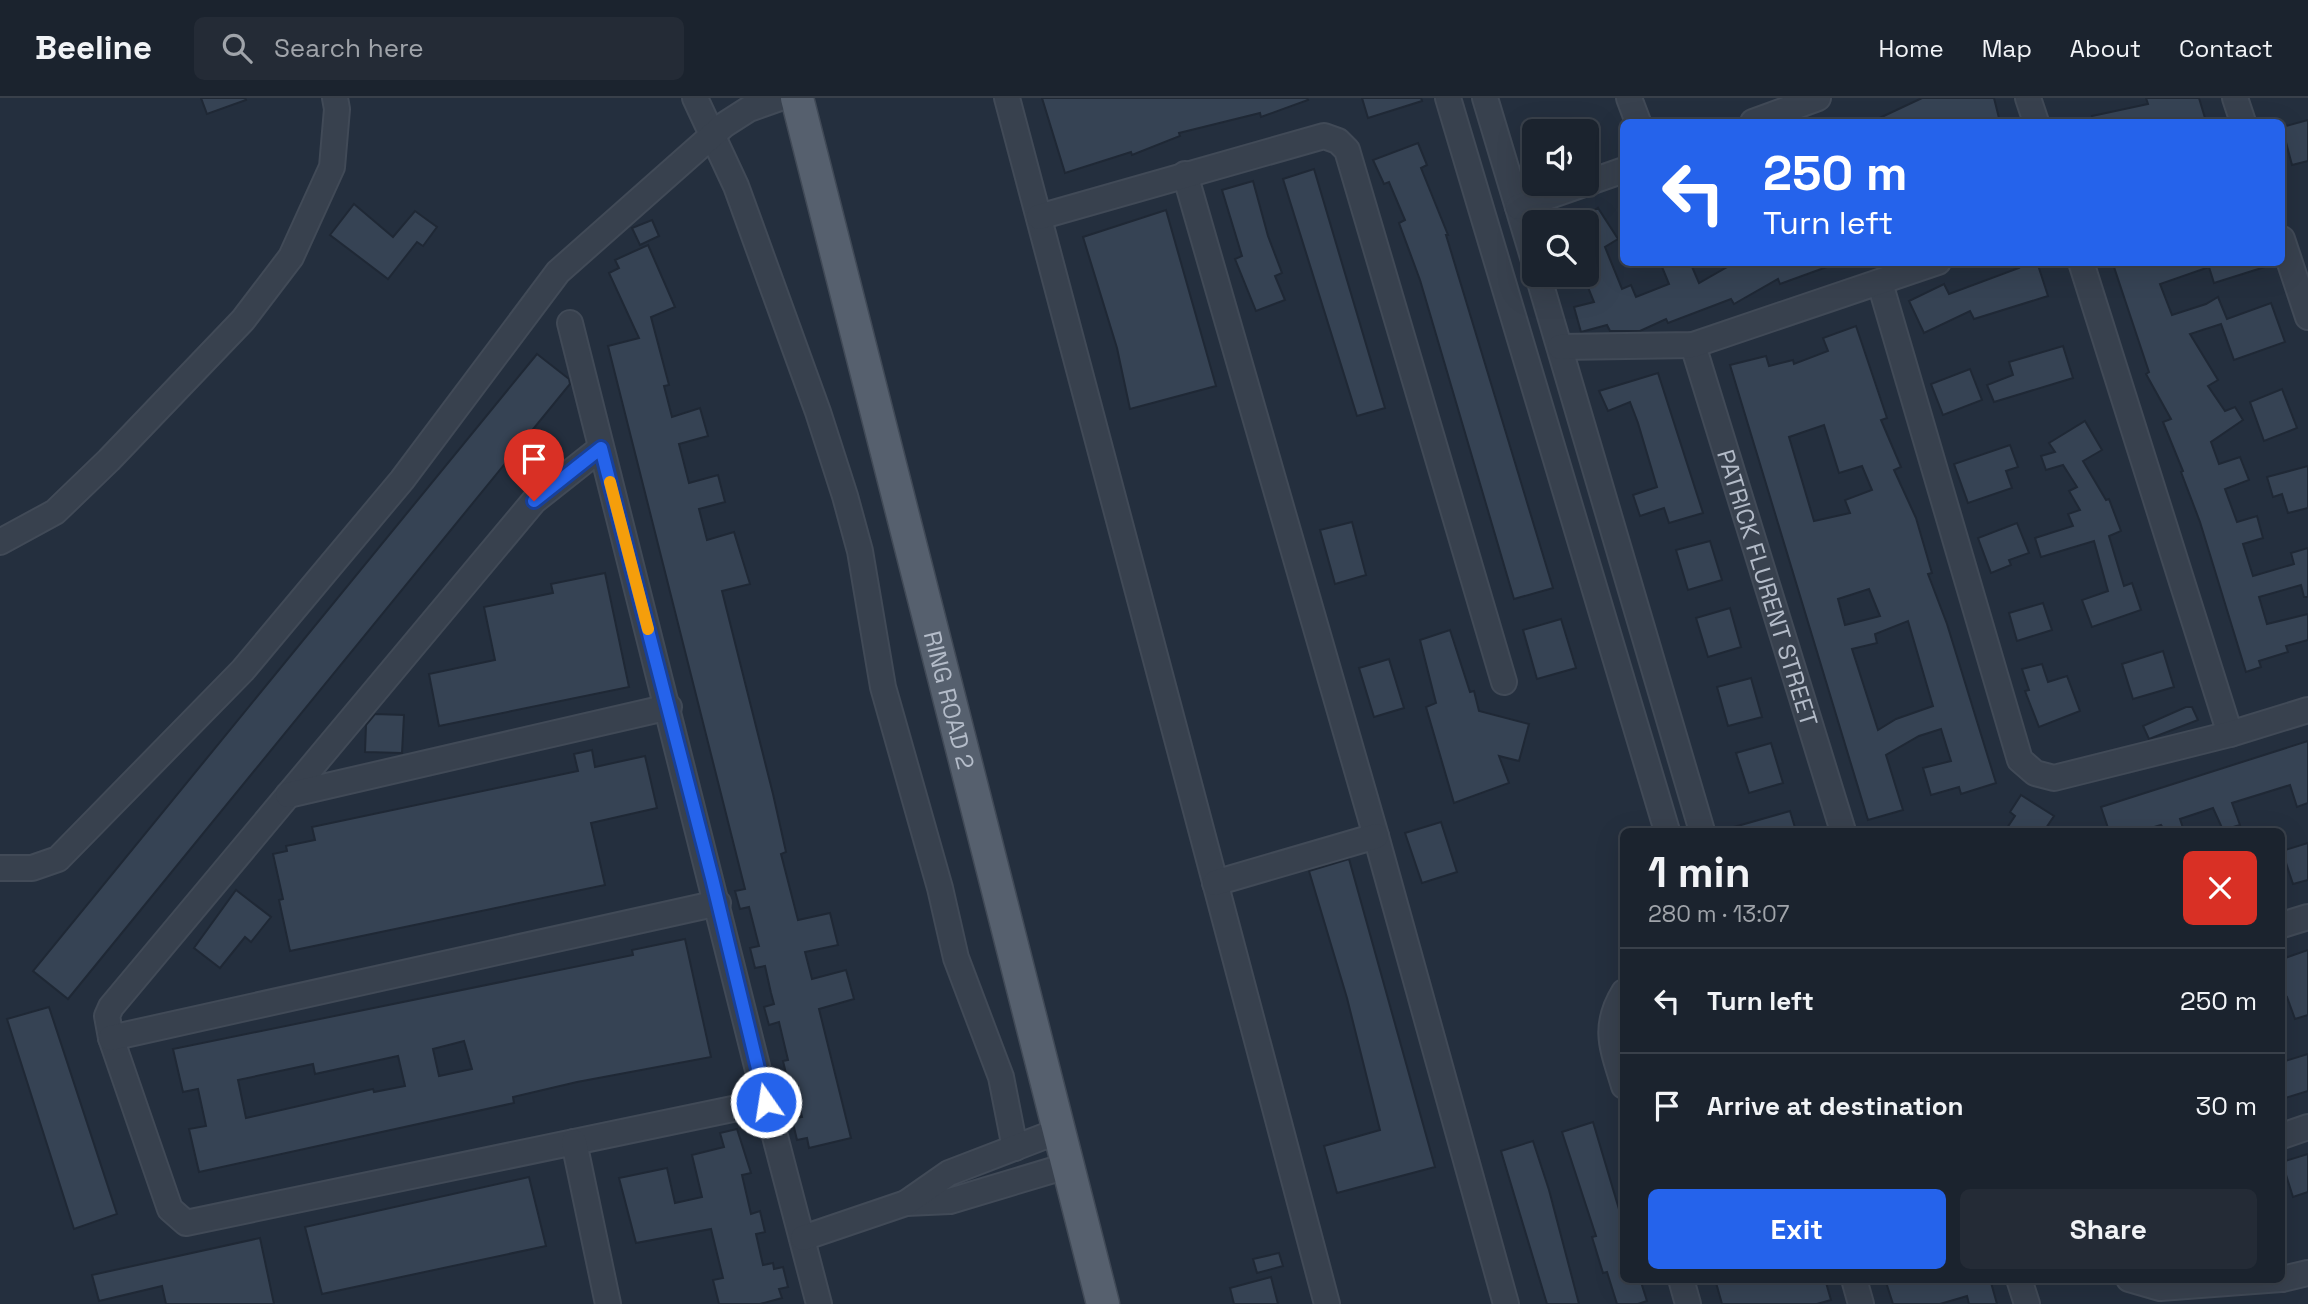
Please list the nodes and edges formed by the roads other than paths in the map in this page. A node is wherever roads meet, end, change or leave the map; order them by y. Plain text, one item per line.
1 (335, 98) edge
2 (695, 98) edge
3 (780, 98) edge
4 (797, 98) edge
5 (1007, 98) edge
6 (1448, 98) edge
7 (1485, 98) edge
8 (1629, 98) edge
9 (1818, 98) edge
10 (2028, 98) edge
11 (2235, 98) edge
12 (1637, 119) edge
13 (1761, 119) edge
14 (2035, 119) edge
15 (2242, 119) edge
16 (713, 135) junction
17 (1620, 171) edge
18 (1185, 174) junction
19 (1599, 179) edge
20 (1549, 196) edge
21 (1518, 207) junction
22 (1038, 217) junction
23 (1522, 220) edge
24 (2285, 248) edge
25 (1927, 266) edge
26 (2082, 266) edge
27 (1880, 283) junction
28 (1542, 287) edge
29 (2308, 317) edge
30 (570, 323) dead end
31 (1693, 345) junction
32 (1560, 347) junction
33 (601, 448) junction
34 (0, 542) edge
35 (1626, 576) junction
36 (1594, 584) junction
37 (1504, 682) dead end
38 (669, 707) junction
39 (2308, 710) edge
40 (2230, 734) junction
41 (288, 795) junction
42 (1666, 828) edge
43 (1701, 828) edge
44 (1842, 828) edge
45 (1376, 836) junction
46 (0, 868) edge
47 (1215, 883) junction
48 (718, 903) junction
49 (2308, 917) edge
50 (2285, 924) edge
51 (1620, 999) edge
52 (111, 1038) junction
53 (1620, 1072) edge
54 (766, 1102) junction
55 (2308, 1127) edge
56 (1061, 1130) junction
57 (2285, 1135) edge
58 (575, 1142) junction
59 (1015, 1148) junction
60 (1070, 1166) junction
61 (906, 1203) junction
62 (803, 1238) junction
63 (1682, 1283) edge
64 (1855, 1283) edge
65 (2020, 1283) edge
66 (2137, 1283) edge
67 (2221, 1283) edge
68 (2161, 1296) edge
69 (608, 1304) edge
70 (819, 1304) edge
71 (1103, 1304) edge
72 (1327, 1304) edge
73 (1506, 1304) edge
74 (1688, 1304) edge
75 (1861, 1304) edge
76 (2027, 1304) edge

1 - 34 street
2 - 16 street
3 - 16 street
4 - 56 main road, RING ROAD 2
5 - 22 street
6 - 36 street
7 - 21 street
8 - 12 street
9 - 13 street
10 - 14 street
11 - 15 street
16 - 46 street
16 - 59 street
17 - 19 street
18 - 22 street
18 - 37 street
18 - 45 street
20 - 21 street
21 - 23 street
22 - 47 street
24 - 29 street
25 - 27 street
26 - 40 street
27 - 31 street
27 - 40 street
28 - 32 street
30 - 33 street
31 - 32 street
31 - 44 street, PATRICK FLURENT STREET
32 - 35 street
33 - 38 street
33 - 41 street
35 - 36 street
35 - 43 street
36 - 42 street
38 - 41 street
38 - 48 street
39 - 40 street
41 - 52 street
45 - 47 street
45 - 73 street
47 - 72 street
48 - 52 street
48 - 54 street
49 - 50 street
51 - 53 street
52 - 58 street
54 - 58 street
54 - 62 street
55 - 57 street
56 - 59 street
56 - 60 main road, RING ROAD 2
58 - 69 street
59 - 61 street
60 - 61 street
60 - 71 main road, RING ROAD 2
61 - 62 street
62 - 70 street
63 - 74 street
64 - 75 street
65 - 76 street
66 - 68 street
67 - 68 street

